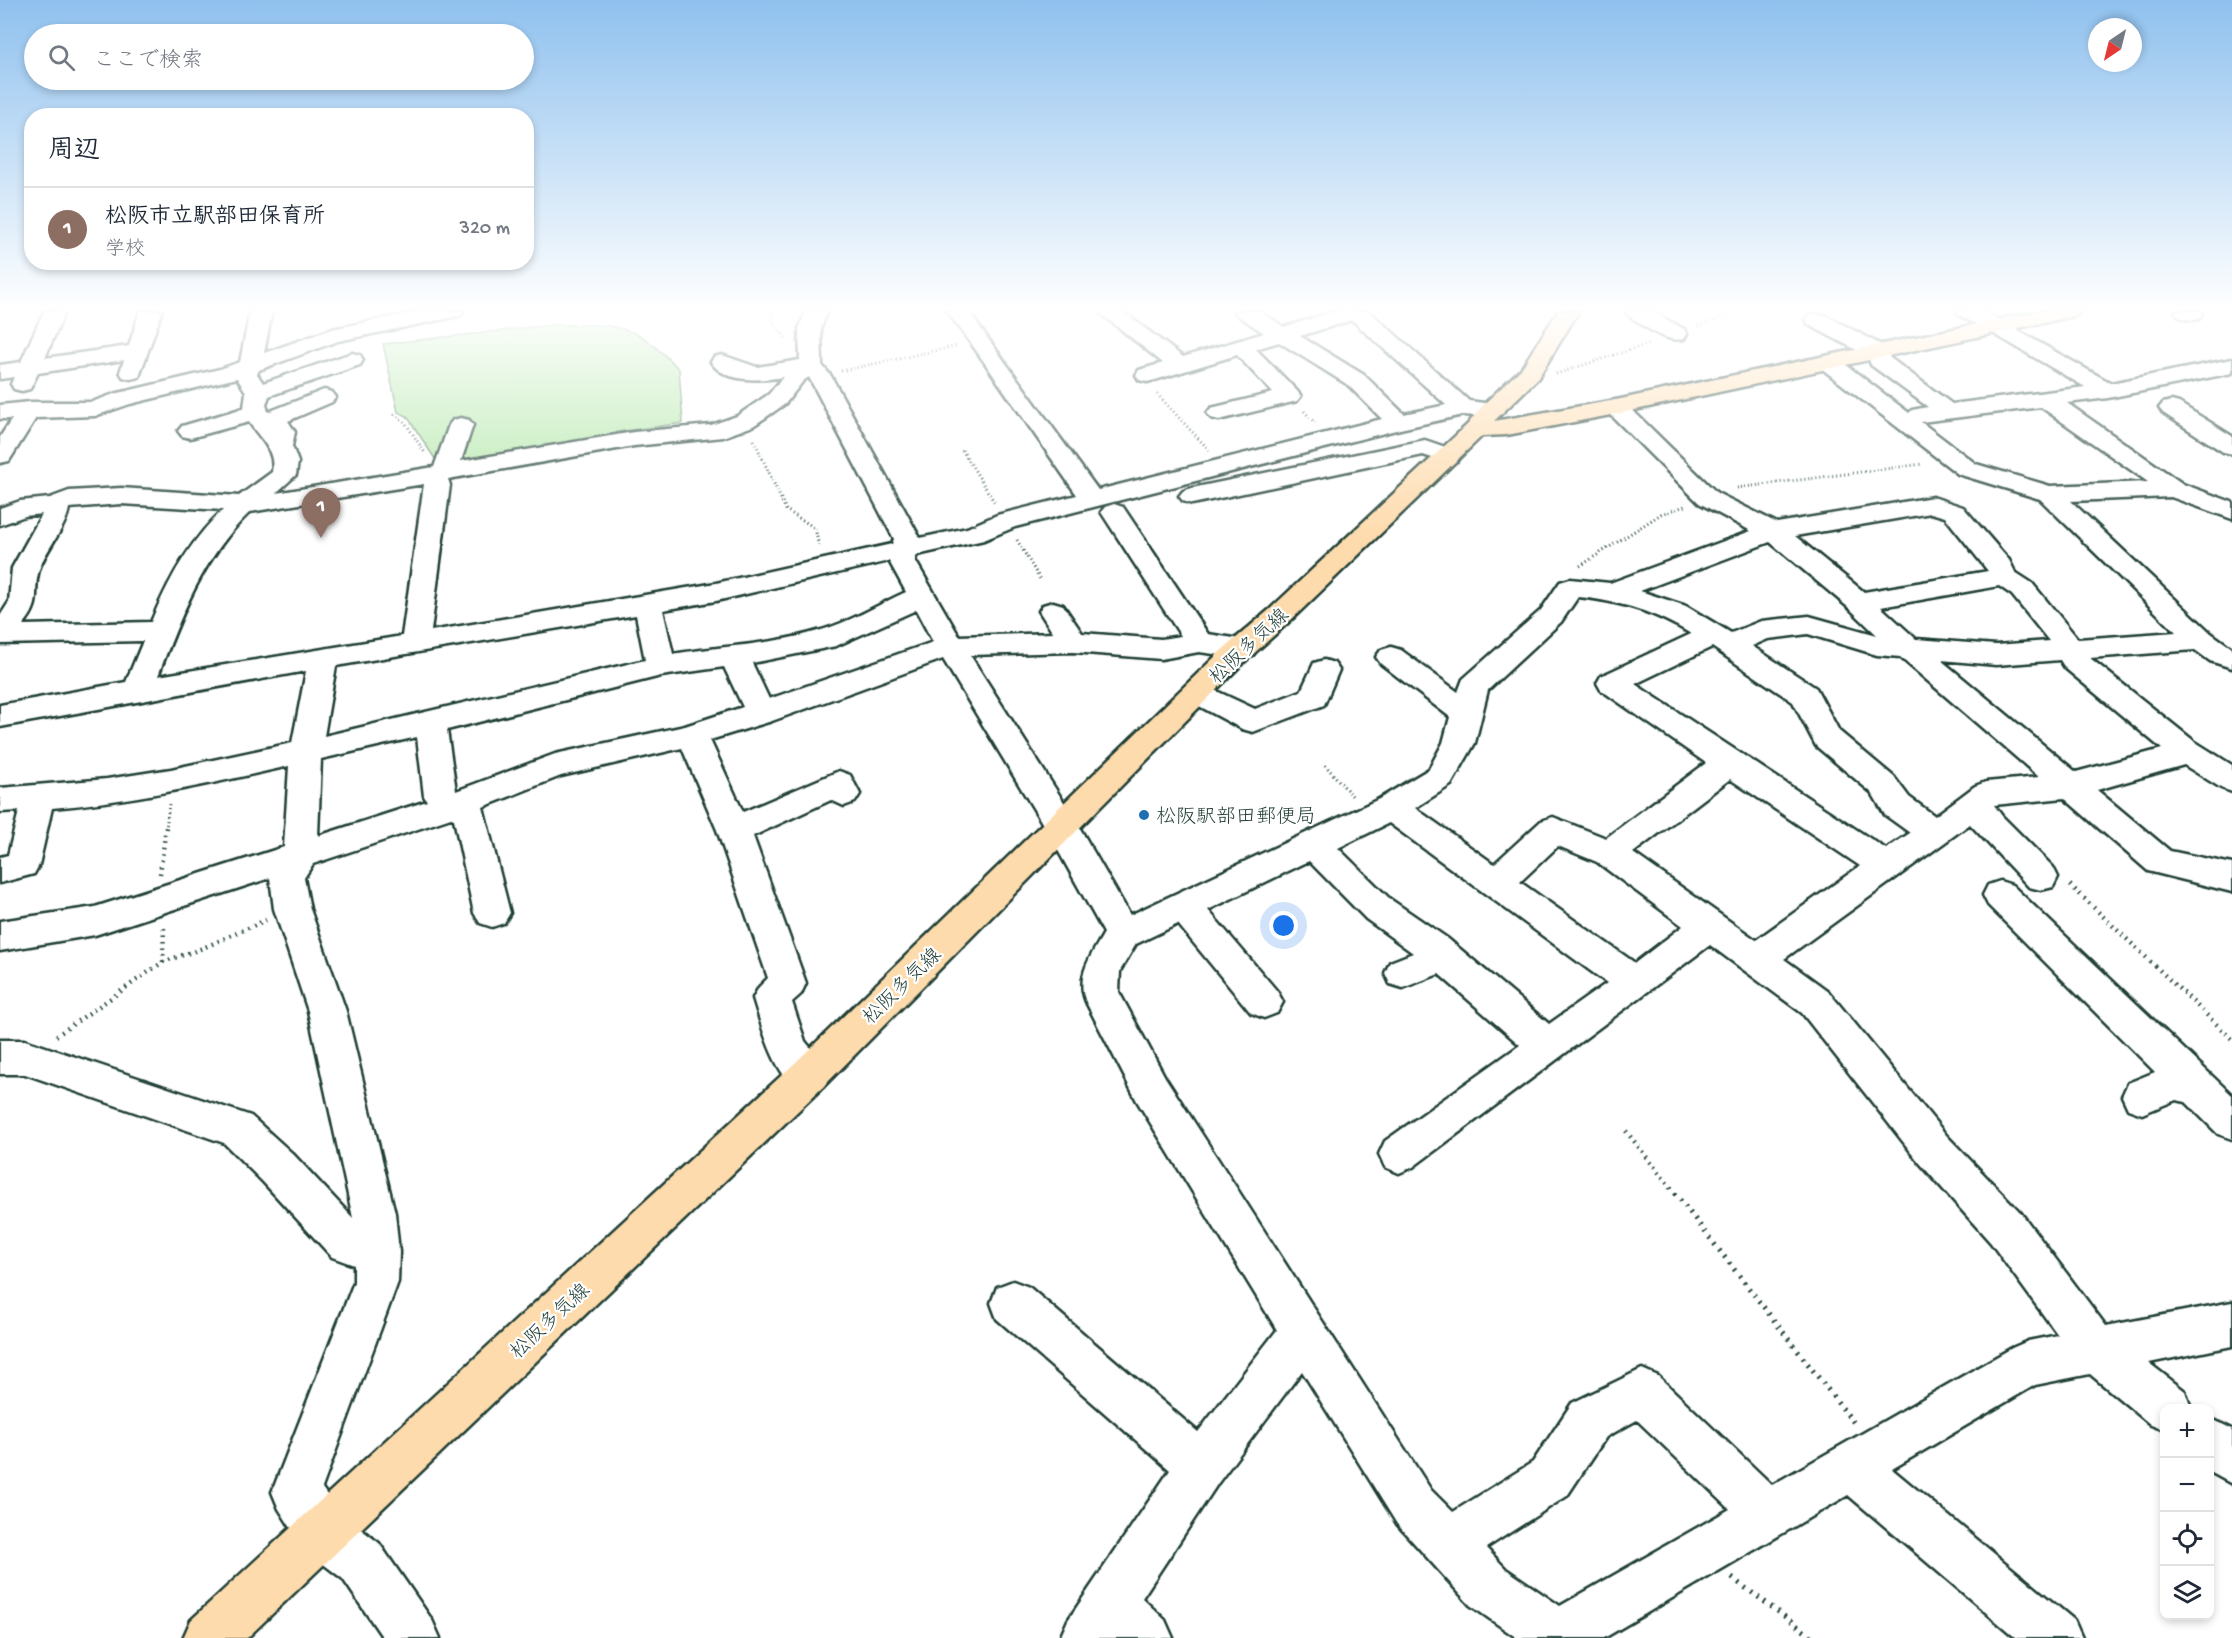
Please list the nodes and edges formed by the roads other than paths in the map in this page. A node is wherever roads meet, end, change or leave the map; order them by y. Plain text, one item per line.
1 (22, 387) edge
2 (126, 387) edge
3 (172, 387) edge
4 (251, 387) edge
5 (290, 387) edge
6 (786, 387) edge
7 (824, 387) edge
8 (1015, 387) edge
9 (1281, 387) edge
10 (1364, 387) edge
11 (1443, 387) edge
12 (1512, 387) edge
13 (1711, 387) edge
14 (1861, 387) edge
15 (1917, 387) edge
16 (2102, 387) edge
17 (2126, 387) edge
18 (2108, 391) junction
19 (324, 397) dead end
20 (122, 399) junction
21 (2046, 399) junction
22 (257, 402) junction
23 (1942, 406) dead end
24 (1616, 407) junction
25 (2171, 408) dead end
26 (14, 411) edge
27 (1219, 413) dead end
28 (1476, 416) junction
29 (1900, 418) junction
30 (1399, 422) junction
31 (461, 425) dead end
32 (190, 431) dead end
33 (281, 444) junction
34 (2232, 447) edge
35 (0, 456) edge
36 (1448, 456) junction
37 (440, 474) junction
38 (2174, 489) junction
39 (2049, 494) junction
40 (2232, 494) edge
41 (1137, 498) junction
42 (55, 505) junction
43 (242, 506) junction
44 (1103, 506) junction
45 (2232, 511) edge
46 (0, 517) edge
47 (1773, 532) junction
48 (904, 549) junction
49 (2004, 577) junction
50 (1612, 592) junction
51 (923, 595) junction
52 (1859, 602) junction
53 (648, 604) junction
54 (1053, 611) dead end
55 (162, 632) junction
56 (0, 635) edge
57 (1722, 640) junction
58 (1073, 642) junction
59 (1199, 642) junction
60 (415, 644) junction
61 (950, 646) junction
62 (1907, 647) junction
63 (1243, 648) junction
64 (2070, 649) junction
65 (2221, 654) edge
66 (734, 657) junction
67 (1391, 657) dead end
68 (323, 659) junction
69 (661, 666) junction
70 (1324, 670) dead end
71 (138, 690) junction
72 (1197, 692) junction
73 (761, 713) junction
74 (1467, 714) junction
75 (0, 716) edge
76 (431, 723) junction
77 (692, 735) junction
78 (2183, 749) junction
79 (306, 751) junction
80 (1729, 763) junction
81 (2232, 780) edge
82 (2070, 786) junction
83 (844, 794) dead end
84 (0, 800) edge
85 (1973, 804) junction
86 (37, 805) junction
87 (451, 806) junction
88 (1382, 813) junction
89 (0, 823) edge
90 (1062, 827) junction
91 (734, 830) junction
92 (1935, 834) junction
93 (1314, 845) junction
94 (1609, 853) junction
95 (300, 857) junction
96 (1886, 866) junction
97 (0, 870) edge
98 (2232, 878) edge
99 (2055, 881) road end
100 (1496, 883) junction
101 (2000, 895) dead end
102 (1185, 907) junction
103 (492, 913) dead end
104 (1708, 927) junction
105 (1124, 934) junction
106 (0, 936) edge
107 (1443, 957) junction
108 (1756, 960) junction
109 (1403, 973) dead end
110 (1635, 983) junction
111 (1264, 1002) dead end
112 (1548, 1046) junction
113 (12, 1057) edge
114 (809, 1075) junction
115 (2198, 1087) junction
116 (2142, 1096) dead end
117 (2232, 1121) edge
118 (1399, 1154) dead end
119 (377, 1252) junction
120 (1013, 1303) dead end
121 (2232, 1324) edge
122 (1302, 1333) junction
123 (2095, 1349) junction
124 (2163, 1404) edge
125 (2214, 1445) edge
126 (1865, 1460) junction
127 (2232, 1460) edge
128 (1201, 1466) junction
129 (1767, 1516) junction
130 (323, 1532) junction
131 (1448, 1544) junction
132 (1099, 1621) edge
133 (209, 1638) edge
134 (414, 1638) edge
135 (1147, 1638) edge
136 (2056, 1638) edge

1 - 26 street
2 - 20 street
3 - 20 street
4 - 22 street
5 - 22 street
6 - 37 street
7 - 48 street
8 - 44 street
9 - 27 street
10 - 30 street
11 - 28 street
12 - 28 main road, 松阪多気線
13 - 24 main road
14 - 29 street
15 - 23 street
16 - 18 street
17 - 18 street
18 - 21 street
19 - 33 street
20 - 26 street
21 - 29 street
21 - 38 street
22 - 32 street
22 - 33 street
24 - 28 main road
24 - 47 street
25 - 34 street
26 - 35 street
28 - 30 street
28 - 36 main road, 松阪多気線
29 - 39 street
30 - 41 street
31 - 37 street
33 - 43 street
36 - 41 street
36 - 63 main road, 松阪多気線
37 - 43 street
37 - 60 street
38 - 39 street
38 - 40 street
38 - 45 street
39 - 65 street
41 - 44 street
42 - 43 street
42 - 46 street
42 - 56 street
43 - 55 street
44 - 48 street
44 - 59 street
47 - 49 street
47 - 50 street
47 - 52 street
48 - 51 street
48 - 53 street
49 - 52 street
49 - 64 street
50 - 57 street
50 - 74 street
51 - 61 street
51 - 66 street
52 - 62 street
53 - 60 street
53 - 69 street
54 - 58 street
55 - 56 street
55 - 71 street
57 - 62 street
57 - 80 street
57 - 92 street
58 - 59 street
58 - 61 street
59 - 63 street
60 - 68 street
61 - 73 street
61 - 90 street
62 - 64 street
62 - 82 street
63 - 72 main road, 松阪多気線
64 - 65 street
64 - 78 street
66 - 69 street
66 - 73 street
67 - 74 street
68 - 71 street
68 - 79 street
69 - 76 street
70 - 72 street
71 - 75 street
72 - 90 main road, 松阪多気線
73 - 77 street
74 - 88 street
76 - 79 street
76 - 87 street
77 - 87 street
77 - 91 street
78 - 81 street
78 - 82 street
79 - 86 street
79 - 95 street
80 - 94 street
80 - 96 street
82 - 85 street
82 - 98 street
83 - 91 street
84 - 86 street
85 - 92 street
85 - 99 street
86 - 89 street
86 - 97 street
87 - 95 street
87 - 103 street
88 - 93 street
88 - 100 street
90 - 105 street
90 - 114 main road, 松阪多気線
91 - 114 street
92 - 96 street
93 - 102 street
93 - 107 street
94 - 100 street
94 - 104 street
95 - 106 street
95 - 119 street
96 - 108 street
100 - 110 street
101 - 115 street
102 - 105 street
102 - 111 street
104 - 108 street
104 - 110 street
105 - 122 street
107 - 109 street
107 - 112 street
108 - 123 street
110 - 112 street
112 - 118 street
113 - 119 street
114 - 130 main road, 松阪多気線
115 - 116 street
115 - 117 street
119 - 130 street
120 - 128 street
121 - 123 street
122 - 128 street
122 - 131 street
123 - 124 street
123 - 126 street
125 - 127 street
126 - 129 street
126 - 136 street
128 - 132 street
129 - 131 street
129 - 131 street
130 - 133 main road, 松阪多気線
130 - 134 street
132 - 135 street

